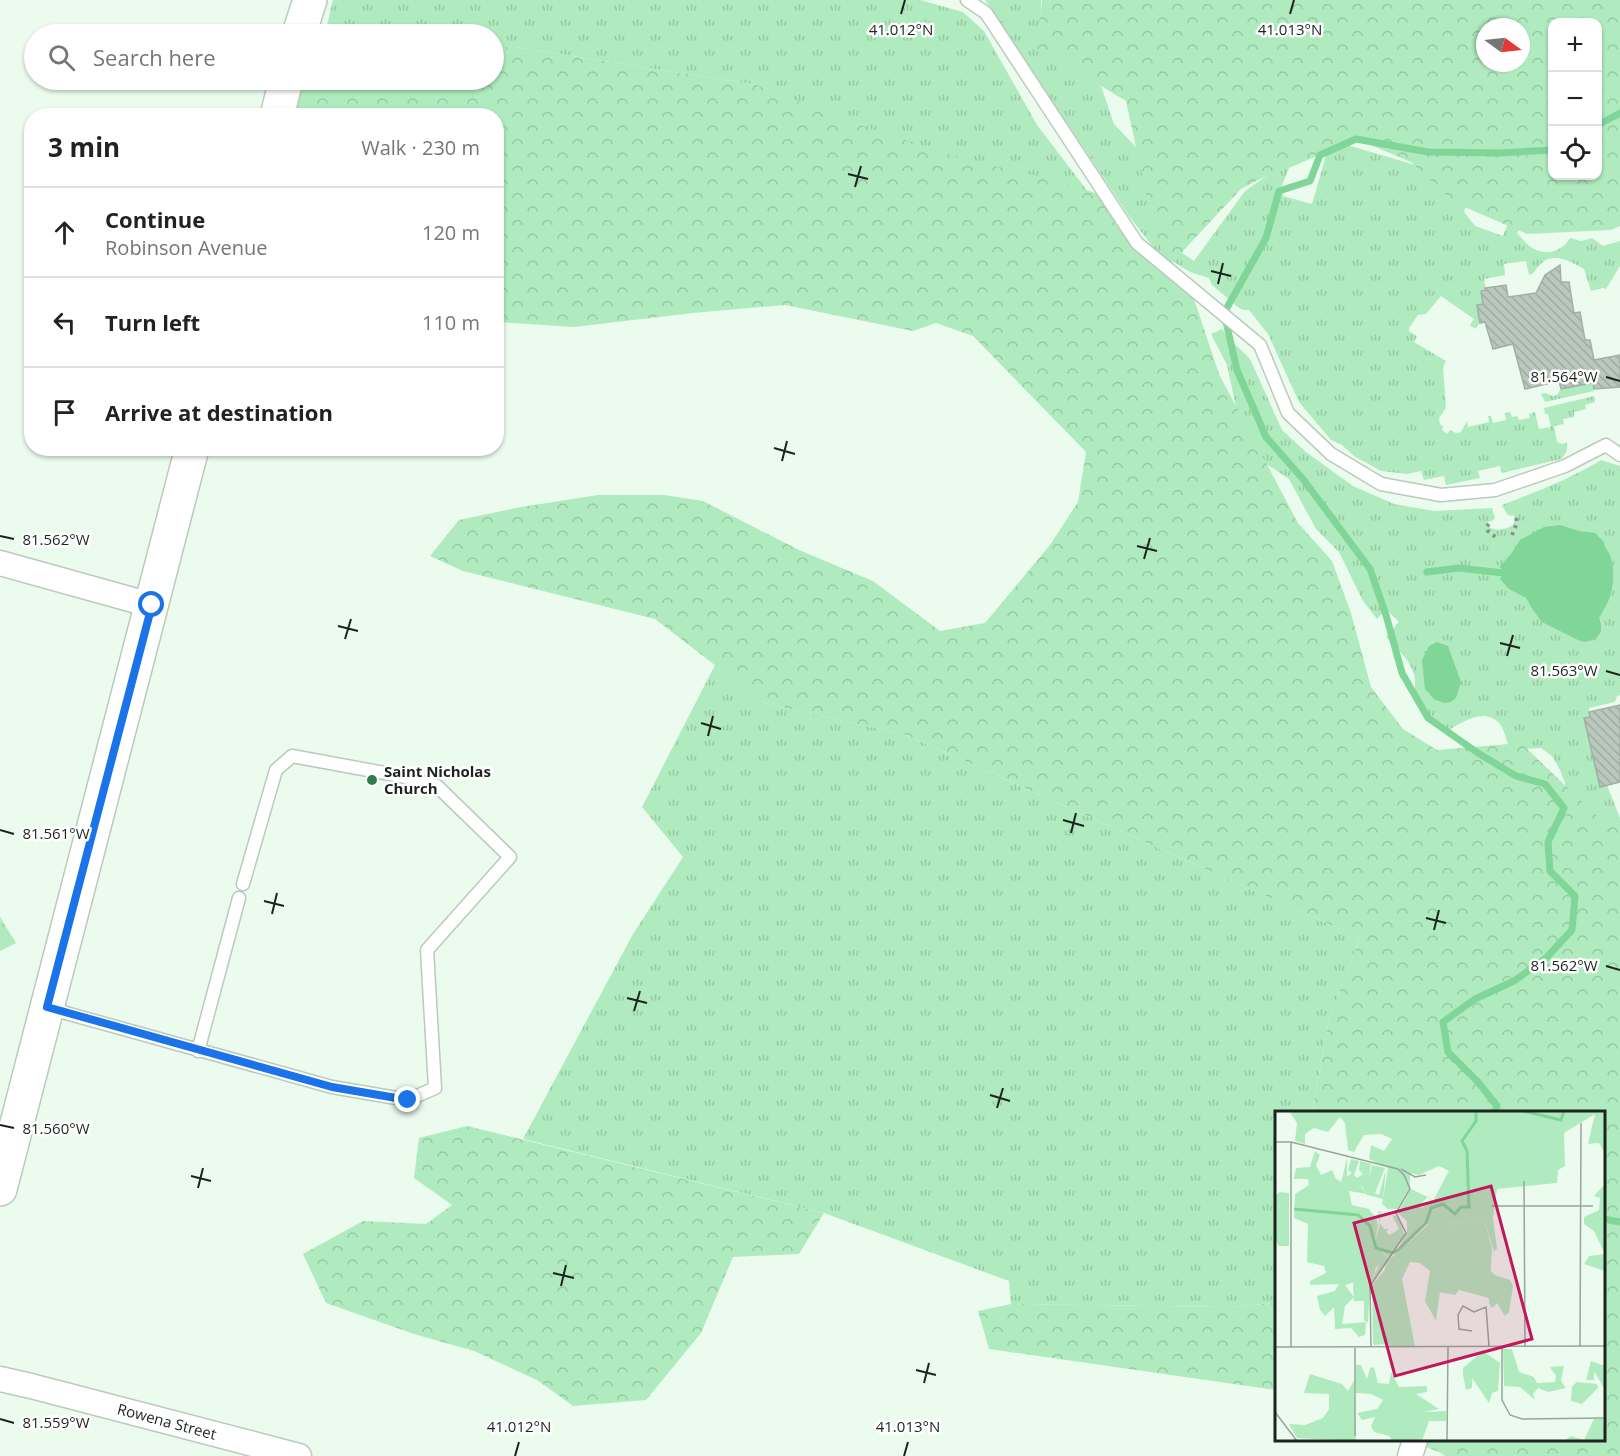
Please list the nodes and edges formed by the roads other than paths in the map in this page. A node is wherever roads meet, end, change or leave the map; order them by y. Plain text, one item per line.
1 (310, 0) edge
2 (967, 0) edge
3 (302, 24) edge
4 (284, 90) edge
5 (279, 108) edge
6 (1620, 455) edge
7 (190, 456) edge
8 (0, 563) edge
9 (152, 605) junction
10 (243, 884) dead end
11 (239, 898) dead end
12 (47, 1007) junction
13 (198, 1051) junction
14 (6, 1138) edge
15 (0, 1189) edge
16 (0, 1379) edge
17 (1415, 1441) edge
18 (299, 1456) edge
19 (1410, 1456) edge

1 - 3 main road
2 - 6 lane
4 - 5 main road
7 - 9 main road
8 - 9 street
9 - 12 main road
10 - 13 lane
11 - 13 lane
12 - 13 lane
12 - 14 main road
14 - 15 main road
16 - 18 street, Rowena Street
17 - 19 street

